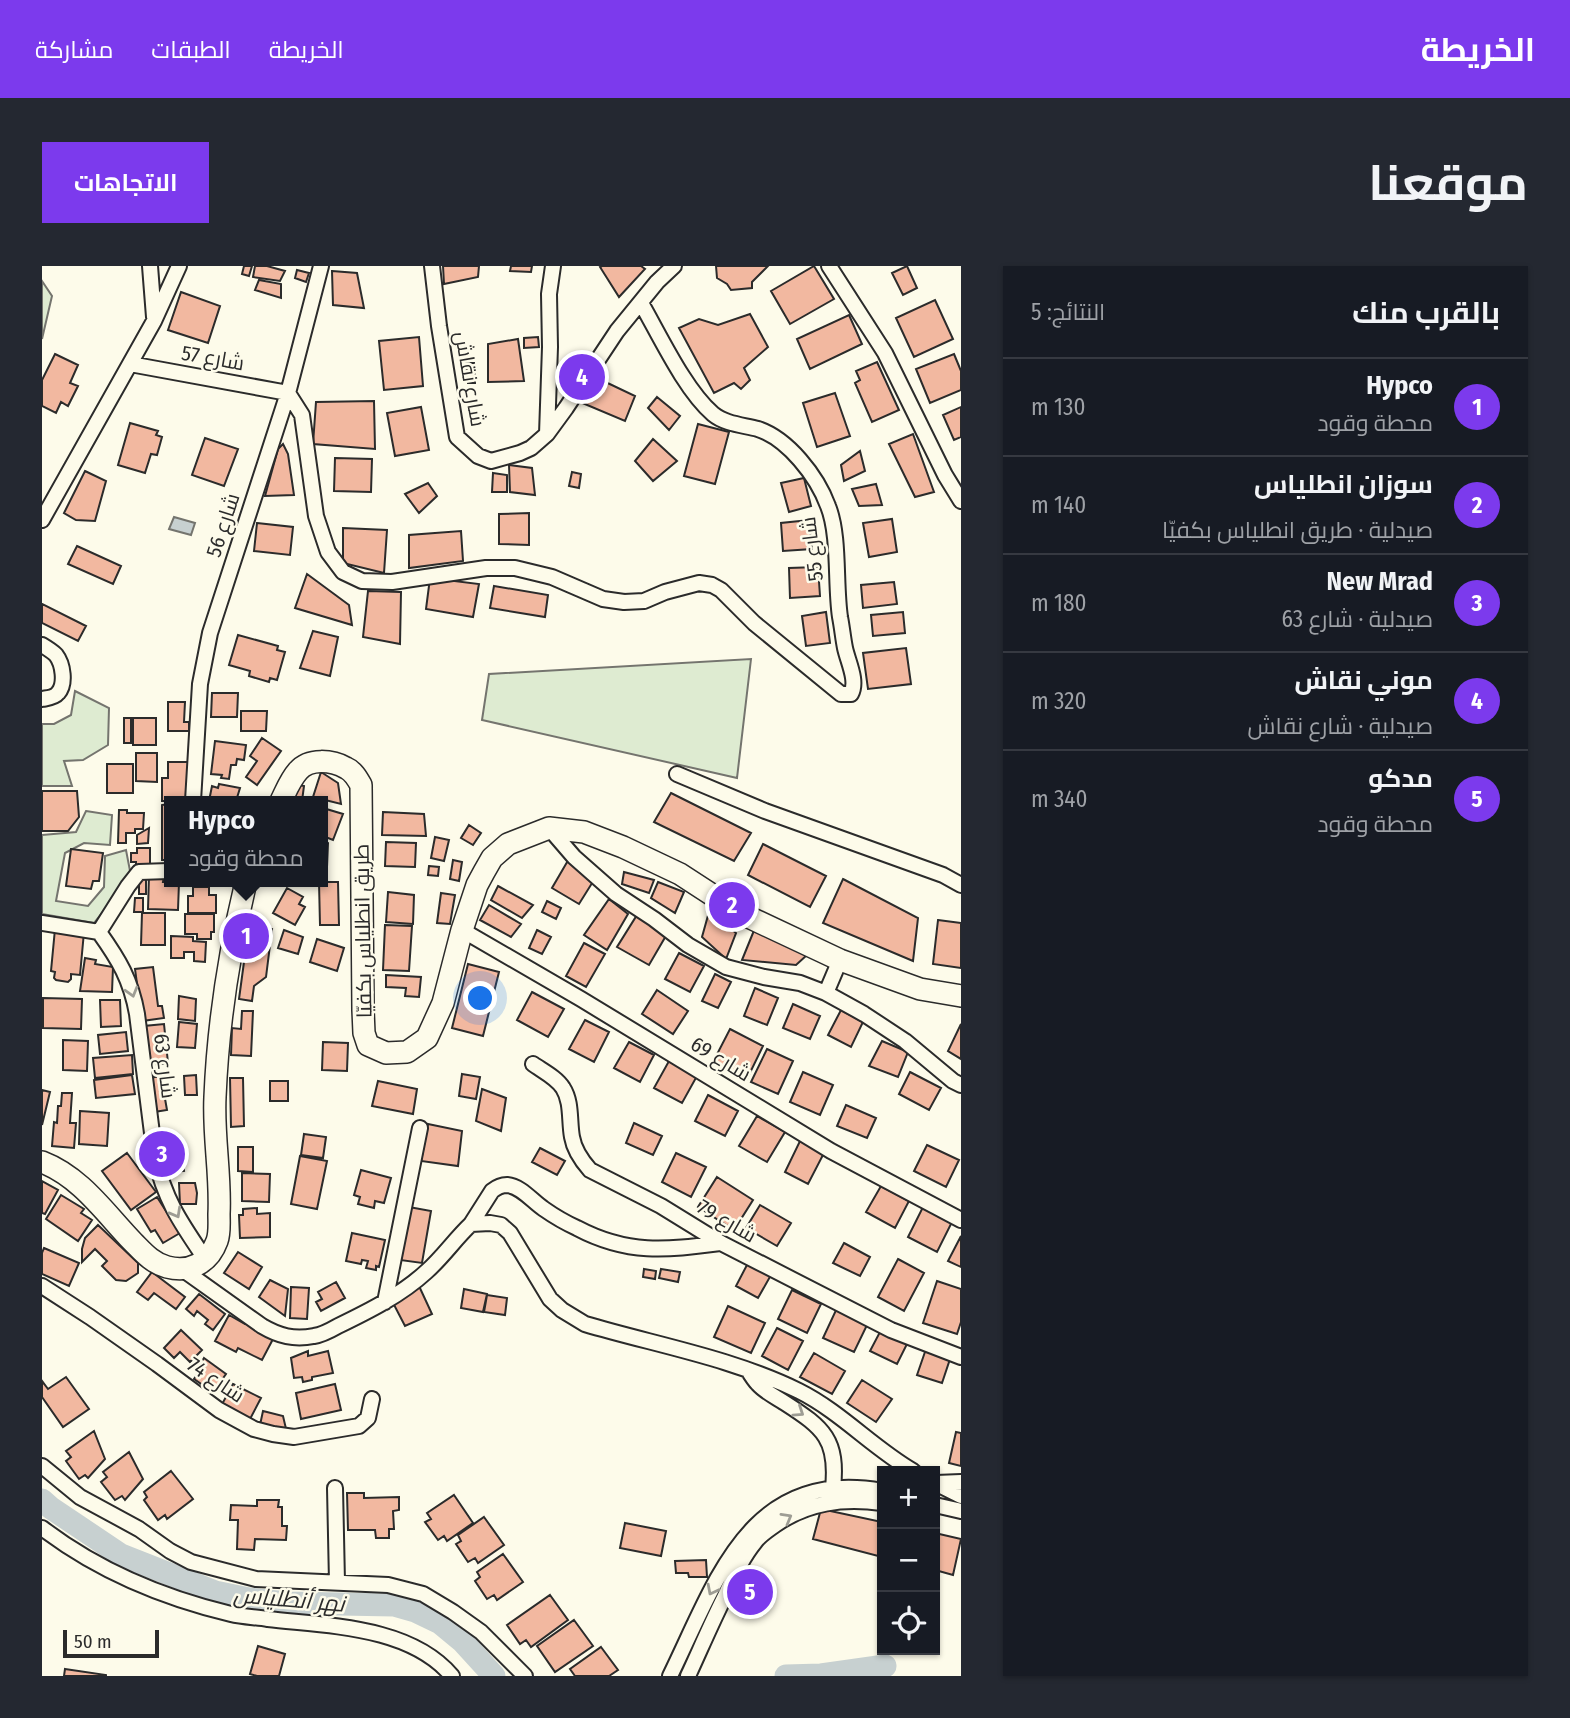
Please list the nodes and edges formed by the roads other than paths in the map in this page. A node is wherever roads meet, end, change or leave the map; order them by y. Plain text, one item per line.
1 (150, 266) edge
2 (179, 266) edge
3 (321, 266) edge
4 (432, 266) edge
5 (553, 266) edge
6 (674, 266) edge
7 (829, 266) edge
8 (640, 303) junction
9 (154, 321) junction
10 (130, 364) junction
11 (288, 393) junction
12 (547, 434) junction
13 (961, 501) edge
14 (42, 520) edge
15 (42, 645) edge
16 (42, 699) edge
17 (677, 774) dead end
18 (193, 796) edge
19 (284, 796) edge
20 (549, 828) junction
21 (164, 871) edge
22 (961, 885) edge
23 (245, 887) edge
24 (42, 923) edge
25 (462, 930) junction
26 (99, 932) junction
27 (840, 960) junction
28 (826, 993) junction
29 (961, 996) edge
30 (533, 1065) dead end
31 (961, 1085) edge
32 (421, 1128) dead end
33 (42, 1162) edge
34 (961, 1220) edge
35 (471, 1224) junction
36 (721, 1243) junction
37 (206, 1259) junction
38 (181, 1269) junction
39 (42, 1286) edge
40 (385, 1302) junction
41 (961, 1357) edge
42 (747, 1369) junction
43 (372, 1399) dead end
44 (42, 1466) edge
45 (905, 1466) edge
46 (961, 1482) edge
47 (940, 1483) edge
48 (940, 1486) edge
49 (335, 1488) dead end
50 (833, 1488) junction
51 (877, 1490) edge
52 (961, 1496) edge
53 (877, 1502) edge
54 (940, 1506) edge
55 (961, 1510) edge
56 (42, 1528) edge
57 (337, 1583) junction
58 (452, 1676) edge
59 (525, 1676) edge
60 (670, 1676) edge
61 (688, 1676) edge

1 - 9 street
2 - 9 street
3 - 11 street, شارع 56
4 - 12 street, شارع نقاش
5 - 12 street
6 - 8 street, شارع نقاش
7 - 13 street
8 - 11 street, شارع 55
8 - 12 street, شارع نقاش
9 - 10 street
10 - 11 street, شارع 57
10 - 14 street
11 - 18 street, شارع 56
15 - 16 street
17 - 22 street
19 - 25 highway, طريق انطلياس بكفيّا
20 - 25 highway, طريق انطلياس بكفيّا
20 - 27 highway, طريق انطلياس بكفيّا
20 - 28 street
21 - 26 street
23 - 37 highway
24 - 26 street
25 - 34 street, شارع 69
26 -> 37 street, شارع 63
27 - 28 street
27 - 29 highway, طريق انطلياس بكفيّا
28 - 31 street
30 - 36 street, شارع 79
32 - 40 street
33 - 38 highway
35 - 36 street
35 - 40 street
35 - 42 street
36 - 41 street, شارع 79
37 - 38 highway
38 - 40 street
39 - 43 street, شارع 74
42 - 45 street
42 -> 50 street
44 - 57 street
46 - 47 street
48 - 52 street
49 - 57 street
50 - 51 street
50 -> 60 street
61 -> 53 street
54 - 55 street
56 - 58 street
57 - 59 street

